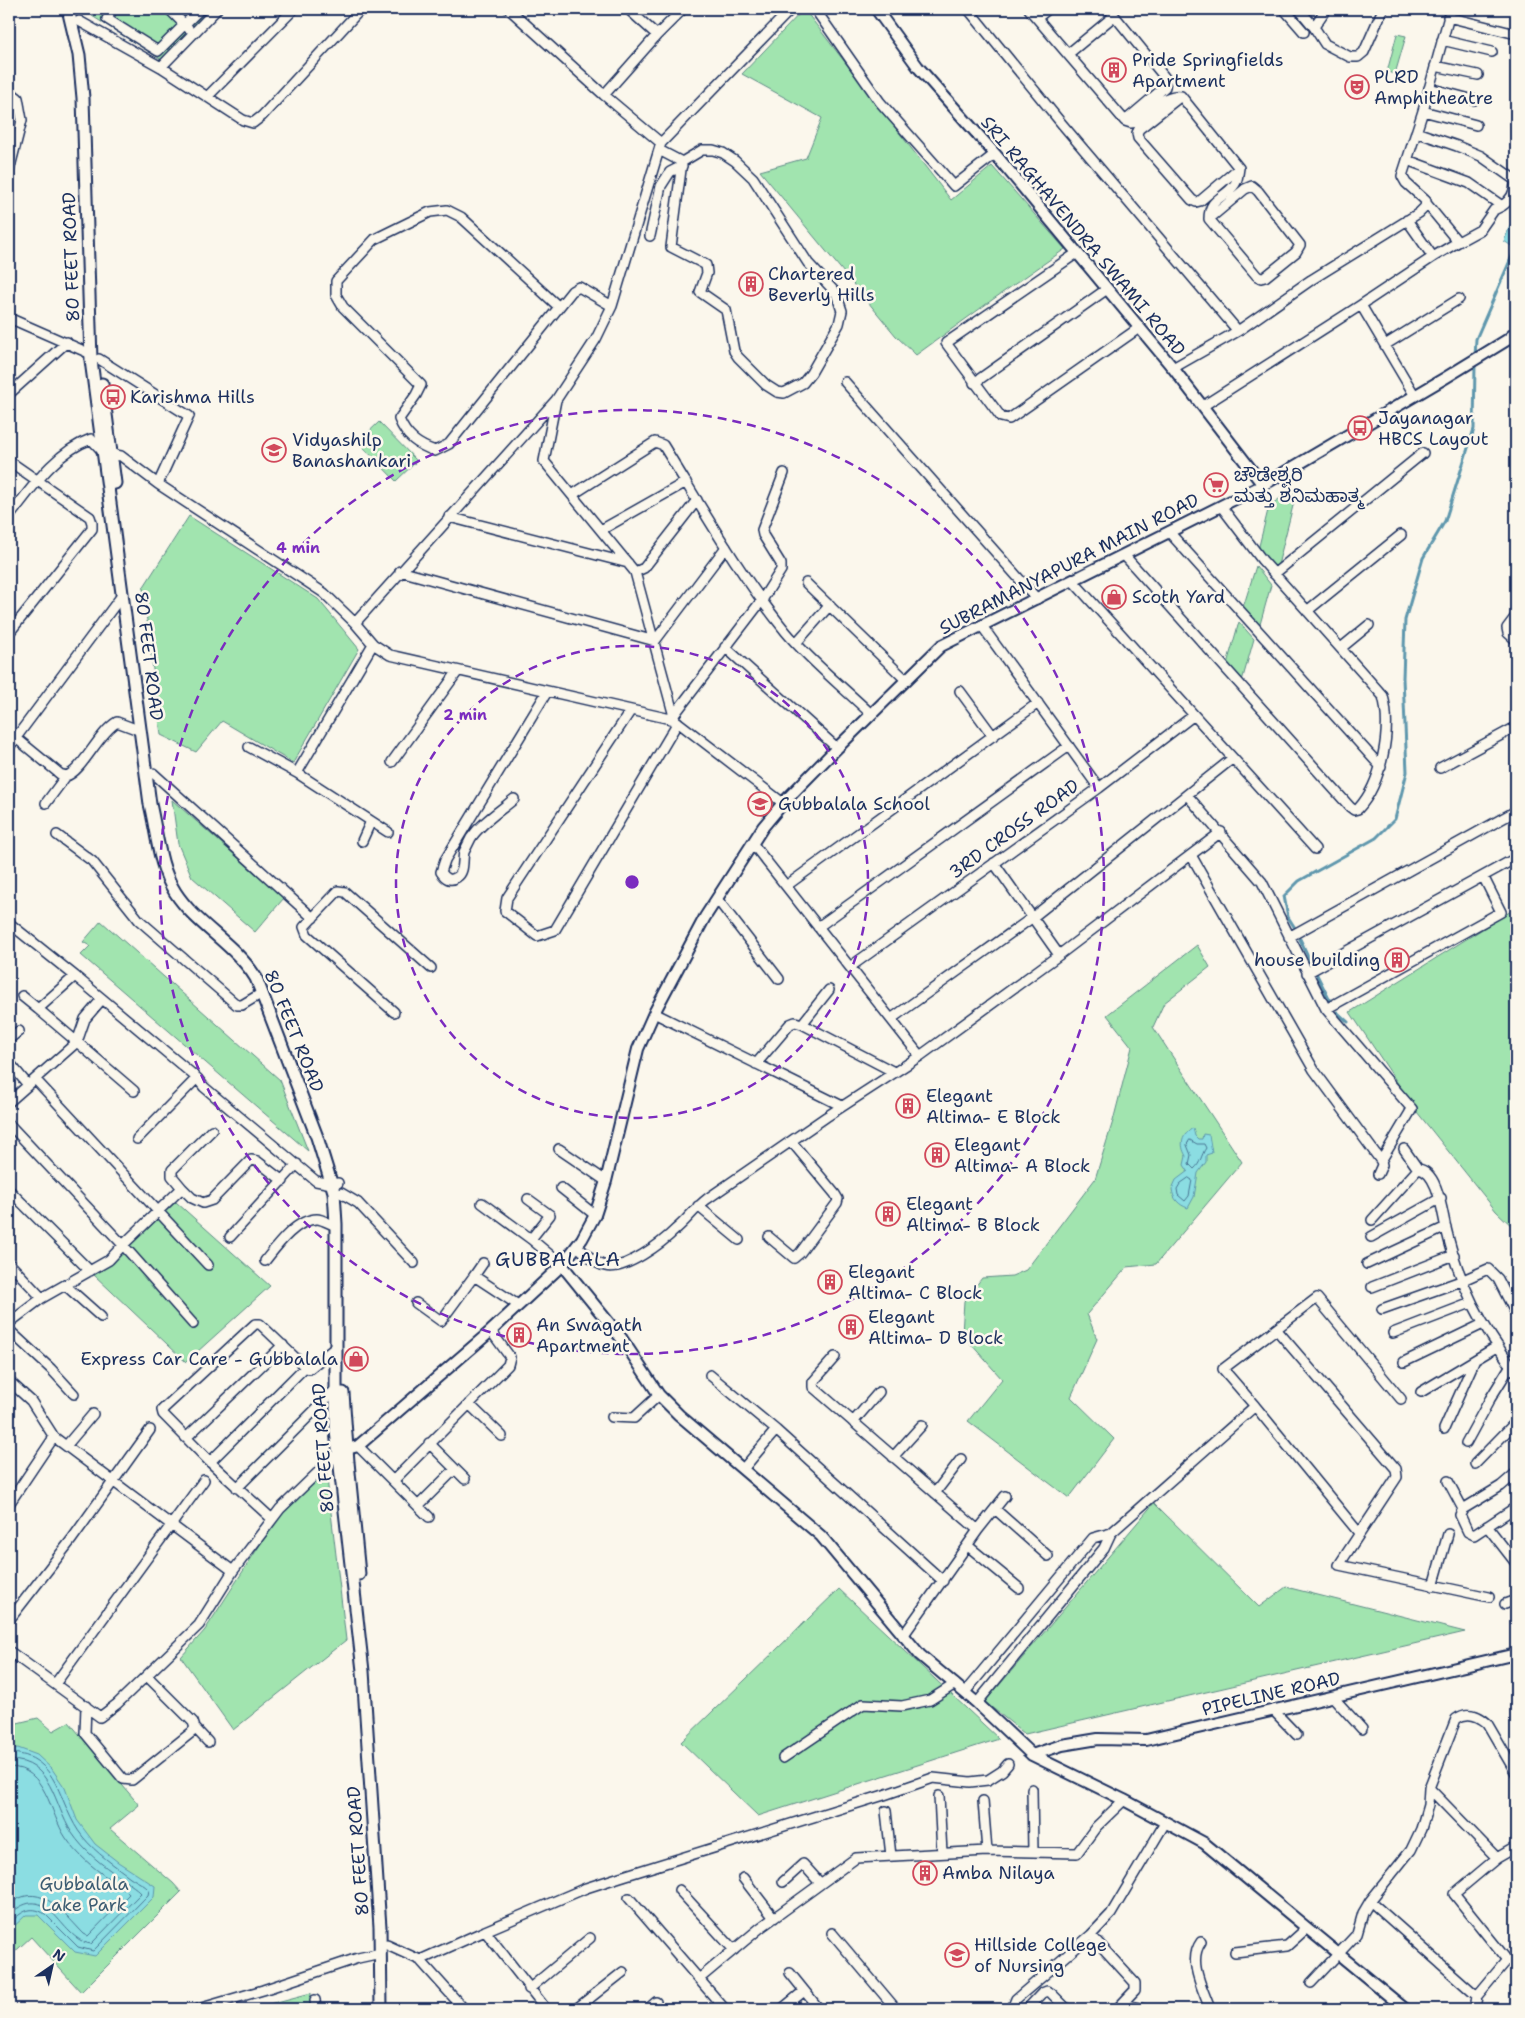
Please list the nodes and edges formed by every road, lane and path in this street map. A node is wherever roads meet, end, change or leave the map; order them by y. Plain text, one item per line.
1 (68, 9) edge
2 (76, 9) edge
3 (113, 9) edge
4 (169, 9) edge
5 (200, 9) edge
6 (217, 9) edge
7 (294, 9) edge
8 (361, 9) edge
9 (509, 9) edge
10 (628, 9) edge
11 (683, 9) edge
12 (792, 9) edge
13 (815, 9) edge
14 (876, 9) edge
15 (968, 9) edge
16 (1029, 9) edge
17 (1048, 9) edge
18 (1284, 9) edge
19 (1299, 9) edge
20 (1326, 9) edge
21 (1384, 9) edge
22 (1112, 12) edge
23 (1449, 13) edge
24 (1037, 18) junction
25 (80, 21) junction
26 (185, 24) junction
27 (1314, 27) junction
28 (1304, 32) dead end
29 (194, 33) junction
30 (1516, 34) edge
31 (657, 35) junction
32 (1442, 40) junction
33 (1492, 52) dead end
34 (1068, 54) junction
35 (1435, 66) junction
36 (161, 68) junction
37 (1478, 75) dead end
38 (1429, 88) junction
39 (9, 91) edge
40 (604, 95) junction
41 (1181, 96) junction
42 (206, 97) junction
43 (1474, 100) dead end
44 (1423, 111) junction
45 (1125, 121) junction
46 (1476, 125) dead end
47 (1416, 132) junction
48 (661, 147) junction
49 (995, 154) junction
50 (1407, 160) junction
51 (682, 164) junction
52 (1239, 168) junction
53 (9, 171) edge
54 (1426, 204) junction
55 (1502, 206) junction
56 (1209, 219) junction
57 (1407, 220) junction
58 (650, 236) dead end
59 (1458, 242) junction
60 (1077, 253) junction
61 (1433, 257) junction
62 (1106, 289) junction
63 (1459, 299) dead end
64 (1361, 305) junction
65 (612, 306) junction
66 (558, 307) junction
67 (9, 318) edge
68 (1140, 328) junction
69 (1238, 332) junction
70 (1516, 332) edge
71 (67, 342) junction
72 (1385, 345) junction
73 (95, 356) junction
74 (1174, 368) junction
75 (845, 382) dead end
76 (974, 382) junction
77 (9, 394) edge
78 (1415, 396) junction
79 (556, 400) junction
80 (1203, 406) junction
81 (108, 453) junction
82 (1423, 453) dead end
83 (9, 461) edge
84 (784, 473) dead end
85 (37, 482) junction
86 (686, 482) junction
87 (158, 484) junction
88 (1263, 485) junction
89 (572, 496) junction
90 (697, 500) junction
91 (1221, 506) junction
92 (9, 517) edge
93 (449, 517) junction
94 (601, 530) junction
95 (1169, 532) junction
96 (1401, 535) dead end
97 (726, 547) junction
98 (1124, 555) junction
99 (628, 563) junction
100 (400, 571) junction
101 (635, 572) junction
102 (1274, 574) junction
103 (1073, 581) junction
104 (806, 583) dead end
105 (123, 594) junction
106 (1037, 599) junction
107 (762, 600) junction
108 (830, 606) junction
109 (1307, 611) junction
110 (1516, 616) edge
111 (355, 623) junction
112 (1370, 625) dead end
113 (982, 626) junction
114 (9, 633) edge
115 (1516, 640) edge
116 (655, 641) junction
117 (796, 643) junction
118 (373, 644) junction
119 (725, 648) junction
120 (1341, 648) junction
121 (458, 671) junction
122 (906, 680) junction
123 (960, 691) dead end
124 (547, 692) junction
125 (1038, 704) junction
126 (631, 710) junction
127 (871, 714) junction
128 (1194, 715) junction
129 (676, 719) junction
130 (1516, 727) edge
131 (141, 731) junction
132 (993, 736) junction
133 (16, 738) junction
134 (1068, 746) junction
135 (9, 747) edge
136 (249, 747) dead end
137 (837, 748) junction
138 (1233, 758) junction
139 (392, 762) dead end
140 (1381, 767) junction
141 (1440, 768) dead end
142 (153, 773) junction
143 (297, 773) junction
144 (66, 776) junction
145 (1099, 788) junction
146 (1187, 794) junction
147 (514, 799) dead end
148 (46, 803) dead end
149 (783, 803) junction
150 (1516, 811) edge
151 (371, 821) junction
152 (388, 832) dead end
153 (1221, 832) junction
154 (58, 835) dead end
155 (362, 841) dead end
156 (752, 843) junction
157 (1315, 849) dead end
158 (1191, 855) junction
159 (1516, 858) edge
160 (994, 863) junction
161 (1484, 876) junction
162 (786, 886) junction
163 (717, 899) junction
164 (1033, 917) junction
165 (313, 918) junction
166 (9, 923) edge
167 (818, 927) junction
168 (1289, 937) junction
169 (1059, 955) junction
170 (850, 967) junction
171 (431, 968) dead end
172 (1307, 974) junction
173 (75, 976) junction
174 (779, 979) dead end
175 (829, 990) dead end
176 (262, 993) junction
177 (22, 996) dead end
178 (102, 999) junction
179 (38, 1009) junction
180 (1326, 1009) junction
181 (394, 1012) dead end
182 (654, 1013) junction
183 (891, 1019) junction
184 (802, 1024) junction
185 (19, 1031) dead end
186 (9, 1039) edge
187 (77, 1042) junction
188 (920, 1056) junction
189 (9, 1062) edge
190 (756, 1064) junction
191 (894, 1072) junction
192 (197, 1078) junction
193 (32, 1082) junction
194 (134, 1091) dead end
195 (9, 1102) edge
196 (842, 1106) junction
197 (9, 1124) edge
198 (212, 1130) dead end
199 (137, 1139) dead end
200 (791, 1140) junction
201 (558, 1149) dead end
202 (1404, 1149) dead end
203 (1381, 1161) junction
204 (297, 1164) junction
205 (1418, 1168) junction
206 (1378, 1174) dead end
207 (283, 1181) junction
208 (606, 1181) junction
209 (337, 1187) junction
210 (182, 1188) junction
211 (561, 1188) dead end
212 (9, 1190) edge
213 (1441, 1198) junction
214 (528, 1199) dead end
215 (482, 1202) dead end
216 (698, 1206) junction
217 (159, 1210) junction
218 (595, 1215) junction
219 (1372, 1220) dead end
220 (336, 1226) junction
221 (1446, 1227) junction
222 (230, 1237) dead end
223 (769, 1237) dead end
224 (1371, 1237) dead end
225 (531, 1240) junction
226 (739, 1240) dead end
227 (123, 1245) junction
228 (577, 1246) junction
229 (1454, 1255) junction
230 (265, 1261) dead end
231 (9, 1263) edge
232 (414, 1263) dead end
233 (484, 1264) dead end
234 (1367, 1264) dead end
235 (562, 1265) junction
236 (208, 1266) dead end
237 (90, 1272) junction
238 (474, 1276) junction
239 (1461, 1281) junction
240 (65, 1285) junction
241 (1372, 1287) dead end
242 (42, 1298) junction
243 (416, 1302) dead end
244 (1471, 1303) junction
245 (518, 1306) junction
246 (1382, 1309) dead end
247 (1516, 1314) edge
248 (101, 1317) dead end
249 (9, 1322) edge
250 (194, 1324) dead end
251 (1484, 1324) junction
252 (1276, 1329) junction
253 (9, 1330) edge
254 (491, 1331) junction
255 (1393, 1333) dead end
256 (283, 1345) junction
257 (1498, 1346) junction
258 (336, 1347) junction
259 (835, 1357) dead end
260 (1404, 1362) dead end
261 (1474, 1362) junction
262 (305, 1367) junction
263 (1514, 1368) edge
264 (710, 1375) dead end
265 (9, 1381) edge
266 (336, 1389) junction
267 (879, 1392) dead end
268 (1421, 1392) dead end
269 (74, 1394) dead end
270 (659, 1395) junction
271 (1401, 1398) dead end
272 (469, 1404) junction
273 (1255, 1406) junction
274 (93, 1414) dead end
275 (612, 1417) dead end
276 (853, 1422) junction
277 (1516, 1422) edge
278 (922, 1425) dead end
279 (1444, 1429) dead end
280 (150, 1430) dead end
281 (776, 1430) junction
282 (502, 1436) dead end
283 (54, 1437) junction
284 (186, 1438) junction
285 (429, 1443) junction
286 (1466, 1443) dead end
287 (66, 1446) junction
288 (348, 1449) junction
289 (893, 1457) junction
290 (961, 1459) dead end
291 (210, 1462) junction
292 (1475, 1464) dead end
293 (743, 1469) junction
294 (454, 1470) junction
295 (1516, 1472) edge
296 (465, 1479) dead end
297 (204, 1480) dead end
298 (393, 1481) junction
299 (1448, 1481) dead end
300 (112, 1482) junction
301 (237, 1488) junction
302 (935, 1493) junction
303 (1005, 1496) dead end
304 (9, 1504) edge
305 (418, 1506) junction
306 (995, 1509) junction
307 (1463, 1509) junction
308 (1516, 1509) edge
309 (429, 1517) dead end
310 (272, 1519) junction
311 (171, 1526) junction
312 (1487, 1526) junction
313 (978, 1530) junction
314 (1111, 1533) junction
315 (1359, 1534) junction
316 (1448, 1534) dead end
317 (968, 1546) junction
318 (1048, 1556) dead end
319 (1515, 1562) edge
320 (233, 1571) junction
321 (943, 1581) junction
322 (1433, 1586) junction
323 (1019, 1588) dead end
324 (1489, 1597) dead end
325 (1516, 1600) edge
326 (1505, 1604) dead end
327 (9, 1620) edge
328 (903, 1636) junction
329 (9, 1650) edge
330 (1516, 1654) edge
331 (147, 1676) junction
332 (54, 1684) junction
333 (955, 1684) junction
334 (964, 1692) junction
335 (1333, 1697) junction
336 (978, 1703) junction
337 (86, 1706) junction
338 (1273, 1710) junction
339 (195, 1728) junction
340 (1362, 1729) dead end
341 (1297, 1735) dead end
342 (208, 1742) dead end
343 (1032, 1755) junction
344 (783, 1758) dead end
345 (1008, 1764) dead end
346 (1516, 1772) edge
347 (1429, 1788) junction
348 (1032, 1789) dead end
349 (939, 1796) dead end
350 (1124, 1800) junction
351 (983, 1801) dead end
352 (886, 1812) dead end
353 (1165, 1823) junction
354 (1516, 1847) edge
355 (987, 1851) junction
356 (1033, 1852) junction
357 (942, 1853) junction
358 (891, 1856) junction
359 (1497, 1858) junction
360 (743, 1878) dead end
361 (783, 1882) dead end
362 (820, 1883) junction
363 (679, 1890) dead end
364 (629, 1898) dead end
365 (1370, 1901) junction
366 (774, 1918) junction
367 (1307, 1928) junction
368 (485, 1931) junction
369 (832, 1933) dead end
370 (1091, 1935) junction
371 (590, 1938) dead end
372 (1201, 1942) dead end
373 (385, 1950) junction
374 (734, 1950) junction
375 (1235, 1952) dead end
376 (1338, 1954) junction
377 (420, 1960) junction
378 (623, 1972) dead end
379 (790, 1973) dead end
380 (699, 1979) junction
381 (1311, 1983) dead end
382 (529, 1989) junction
383 (804, 1991) junction
384 (1477, 1996) junction
385 (1016, 1999) junction
386 (656, 2002) dead end
387 (232, 2005) edge
388 (1119, 2006) edge
389 (1027, 2008) edge
390 (203, 2009) edge
391 (381, 2009) edge
392 (388, 2009) edge
393 (464, 2009) edge
394 (546, 2009) edge
395 (576, 2009) edge
396 (648, 2009) edge
397 (722, 2009) edge
398 (782, 2009) edge
399 (820, 2009) edge
400 (896, 2009) edge
401 (1012, 2009) edge
402 (1067, 2009) edge
403 (1144, 2009) edge
404 (1210, 2009) edge
405 (1405, 2009) edge
406 (1475, 2009) edge

1 - 73 main road, 80 FEET ROAD
2 - 25 main road, 80 FEET ROAD
3 - 26 street
4 - 26 street
5 - 26 street
6 - 29 street
7 - 42 street
8 - 42 street
9 - 40 street
10 - 31 street
11 - 31 street
12 - 48 street
13 - 49 street
14 - 49 street, SRI RAGHAVENDRA SWAMI ROAD
15 - 69 street
16 - 24 street
17 - 24 street
18 - 28 street
19 - 27 street
20 - 27 street
21 - 27 street
22 - 34 street
22 - 45 street
23 - 30 street
23 - 32 street
24 - 34 street
25 - 36 street
25 - 73 main road, 80 FEET ROAD
26 - 29 street
29 - 36 street
31 - 40 street
32 - 33 street
32 - 35 street
34 - 45 street
35 - 37 street
35 - 38 street
36 - 42 street
38 - 43 street
38 - 44 street
39 - 53 street
40 - 48 street
41 - 45 street
41 - 52 street
41 - 52 street
44 - 46 street
44 - 47 street
47 - 50 street
47 - 55 street
48 - 51 street
48 - 65 street
49 - 60 street, SRI RAGHAVENDRA SWAMI ROAD
50 - 54 street
50 - 55 street
51 - 51 street
51 - 58 street
52 - 56 street
54 - 57 street
54 - 59 street
55 - 59 street
56 - 56 street
57 - 61 street
57 - 69 street
59 - 61 street
60 - 62 street, SRI RAGHAVENDRA SWAMI ROAD
60 - 76 street
61 - 64 street
62 - 68 street, SRI RAGHAVENDRA SWAMI ROAD
62 - 76 street
63 - 72 street
64 - 72 street
64 - 80 street
65 - 66 street
65 - 79 street
66 - 66 street
67 - 71 street
68 - 74 street, SRI RAGHAVENDRA SWAMI ROAD
68 - 76 street
69 - 74 street
70 - 78 street, SUBRAMANYAPURA MAIN ROAD
71 - 73 street
71 - 77 street
72 - 78 street
73 - 81 main road, 80 FEET ROAD
73 - 87 street
74 - 80 street, SRI RAGHAVENDRA SWAMI ROAD
75 - 106 street
78 - 88 street, SUBRAMANYAPURA MAIN ROAD
79 - 89 street
79 - 93 street
80 - 88 street, SRI RAGHAVENDRA SWAMI ROAD
81 - 85 street
81 - 87 street
81 - 105 main road, 80 FEET ROAD
81 - 142 main road, 80 FEET ROAD
82 - 102 street
83 - 85 street
84 - 107 street
85 - 92 street
85 - 114 street
86 - 89 street
86 - 90 street
86 - 94 street
87 - 111 street
88 - 91 street, SUBRAMANYAPURA MAIN ROAD
89 - 94 street
90 - 97 street
90 - 101 street
91 - 95 street, SUBRAMANYAPURA MAIN ROAD
91 - 102 street
93 - 99 street
93 - 100 street
94 - 99 street
95 - 98 street, SUBRAMANYAPURA MAIN ROAD
95 - 140 street
96 - 109 street
97 - 107 street
97 - 116 street
98 - 103 street, SUBRAMANYAPURA MAIN ROAD
98 - 140 street
99 - 101 street
100 - 111 street
100 - 116 street
101 - 116 street
102 - 109 street
103 - 106 street, SUBRAMANYAPURA MAIN ROAD
103 - 128 street
104 - 108 street
105 - 131 main road, 80 FEET ROAD
105 - 133 street
106 - 113 street, SUBRAMANYAPURA MAIN ROAD
107 - 117 street
107 - 119 street
108 - 117 street
108 - 122 street
109 - 120 street
110 - 115 street
111 - 118 street
112 - 120 street
113 - 122 street, SUBRAMANYAPURA MAIN ROAD
113 - 125 street
116 - 129 street
117 - 127 street
118 - 121 street
118 - 143 street
119 - 129 street
119 - 137 street
120 - 140 street
121 - 124 street
121 - 139 street
122 - 127 street, SUBRAMANYAPURA MAIN ROAD
123 - 132 street
124 - 126 street
124 - 147 street
125 - 132 street
125 - 134 street
126 - 129 street
126 - 129 street
127 - 137 street, SUBRAMANYAPURA MAIN ROAD
128 - 138 street
128 - 145 street, 3RD CROSS ROAD
129 - 149 street
130 - 141 street
131 - 144 street
131 - 176 main road, 80 FEET ROAD
132 - 162 street
133 - 135 street
133 - 144 street
134 - 145 street
134 - 167 street
136 - 143 street
137 - 149 street, SUBRAMANYAPURA MAIN ROAD
138 - 146 street
138 - 157 street
142 - 165 street
142 - 209 main road, 80 FEET ROAD
143 - 151 street
144 - 148 street
145 - 160 street, 3RD CROSS ROAD
146 - 153 street
146 - 164 street
149 - 156 street, SUBRAMANYAPURA MAIN ROAD
150 - 168 street
151 - 152 street
151 - 155 street
153 - 158 street
153 - 168 street
154 - 176 street
156 - 162 street
156 - 163 street, SUBRAMANYAPURA MAIN ROAD
158 - 169 street
158 - 203 street
159 - 161 street
160 - 164 street
160 - 170 street, 3RD CROSS ROAD
161 - 172 street
161 - 180 street
162 - 167 street
163 - 174 street
163 - 182 street, SUBRAMANYAPURA MAIN ROAD
164 - 169 street
164 - 183 street
165 - 171 street
165 - 181 street
166 - 173 street
167 - 170 street
168 - 172 street
169 - 188 street
170 - 183 street
172 - 180 street
173 - 178 street
173 - 179 street
175 - 184 street
176 - 209 main road, 80 FEET ROAD
177 - 179 street
178 - 187 street
178 - 192 street
179 - 187 street
180 - 203 street
182 - 190 street
182 - 208 street, SUBRAMANYAPURA MAIN ROAD
183 - 188 street
184 - 190 street
184 - 191 street
185 - 186 street
187 - 193 street
187 - 194 street
188 - 191 street
189 - 193 street
190 - 196 street
191 - 196 street
192 - 199 street
192 - 204 street
193 - 195 street
193 - 217 street
196 - 200 street
197 - 227 street
198 - 210 street
200 - 216 street
200 - 223 street
201 - 208 street
202 - 205 street
203 - 206 street
204 - 207 street
204 - 209 street
205 - 213 street
205 - 219 street
207 - 210 street
207 - 222 street
208 - 218 street, SUBRAMANYAPURA MAIN ROAD
209 - 220 main road, 80 FEET ROAD
209 - 232 street
209 - 288 main road, 80 FEET ROAD
210 - 217 street
211 - 218 street
212 - 237 street
213 - 221 street
213 - 224 street
214 - 225 street
215 - 225 street
216 - 226 street
216 - 228 street
217 - 227 street
217 - 236 street
218 - 228 street, SUBRAMANYAPURA MAIN ROAD
220 - 230 street
220 - 258 main road, 80 FEET ROAD
221 - 229 street
221 - 234 street
225 - 235 street
227 - 237 street
227 - 250 street
228 - 235 street, SUBRAMANYAPURA MAIN ROAD
229 - 239 street
229 - 241 street
231 - 242 street
233 - 238 street
235 - 245 street, SUBRAMANYAPURA MAIN ROAD
235 - 270 street
237 - 240 street
238 - 243 street
238 - 245 street
239 - 244 street
239 - 246 street
239 - 247 street
240 - 242 street
240 - 248 street
242 - 249 street
244 - 251 street
244 - 255 street
245 - 254 street, SUBRAMANYAPURA MAIN ROAD
251 - 257 street
251 - 260 street
252 - 271 street
252 - 273 street
252 - 315 street
253 - 269 street
254 - 272 street
254 - 288 street, SUBRAMANYAPURA MAIN ROAD
256 - 262 street
256 - 284 street
256 - 284 street
257 - 261 street
257 - 263 street
258 - 262 street
258 - 266 main road, 80 FEET ROAD
259 - 276 street
261 - 268 street
261 - 279 street
262 - 291 street
263 - 286 street
264 - 281 street
265 - 283 street
266 - 288 main road, 80 FEET ROAD
266 - 301 street
267 - 276 street
270 - 275 street
270 - 293 street
272 - 282 street
272 - 285 street
273 - 314 street
273 - 315 street
274 - 287 street
276 - 289 street
277 - 292 street
278 - 289 street
280 - 300 street
281 - 293 street
281 - 321 street
283 - 287 street
283 - 304 street
284 - 291 street
285 - 294 street
285 - 298 street
287 - 300 street
288 - 298 street
288 - 310 street
288 - 373 main road, 80 FEET ROAD
289 - 302 street
290 - 302 street
291 - 301 street
293 - 328 street
294 - 296 street
294 - 305 street
295 - 307 street
297 - 311 street
298 - 305 street
299 - 307 street
300 - 311 street
300 - 327 street
301 - 310 street
302 - 313 street
303 - 306 street
305 - 309 street
306 - 313 street
306 - 318 street
307 - 312 street
308 - 312 street
310 - 320 street
311 - 320 street
311 - 332 street
312 - 319 street
313 - 317 street
314 - 334 street
314 - 336 street
315 - 322 street
316 - 322 street
317 - 321 street
317 - 323 street
320 - 331 street
321 - 328 street
322 - 324 street
325 - 326 street
328 - 333 street
329 - 332 street
330 - 335 street, PIPELINE ROAD
331 - 337 street
331 - 339 street
332 - 337 street
333 - 334 street
333 - 344 street
334 - 336 street
335 - 338 street, PIPELINE ROAD
335 - 340 street
336 - 343 street
337 - 339 street
338 - 341 street
338 - 343 street, PIPELINE ROAD
339 - 342 street
343 - 350 street
345 - 368 street
346 - 347 street
347 - 359 street
347 - 365 street
348 - 356 street
349 - 357 street
350 - 353 street
350 - 356 street
351 - 355 street
352 - 358 street
353 - 367 street
353 - 370 street
354 - 359 street
355 - 356 street
355 - 357 street
357 - 358 street
358 - 362 street
359 - 384 street
360 - 366 street
361 - 362 street
362 - 366 street
363 - 374 street
364 - 380 street
365 - 376 street
365 - 384 street
366 - 374 street
367 - 375 street
367 - 376 street
368 - 377 street
368 - 382 street
369 - 400 street
370 - 385 street
370 - 388 street
371 - 382 street
372 - 404 street
373 - 377 street
373 - 387 street
373 - 391 main road, 80 FEET ROAD
373 - 392 main road, 80 FEET ROAD
374 - 380 street
376 - 381 street
376 - 405 street
377 - 393 street
378 - 395 street
379 - 383 street
380 - 397 street
382 - 394 street
383 - 398 street
383 - 399 street
384 - 406 street
385 - 389 street
385 - 401 street
386 - 396 street
387 - 390 street
388 - 403 street
389 - 402 street

